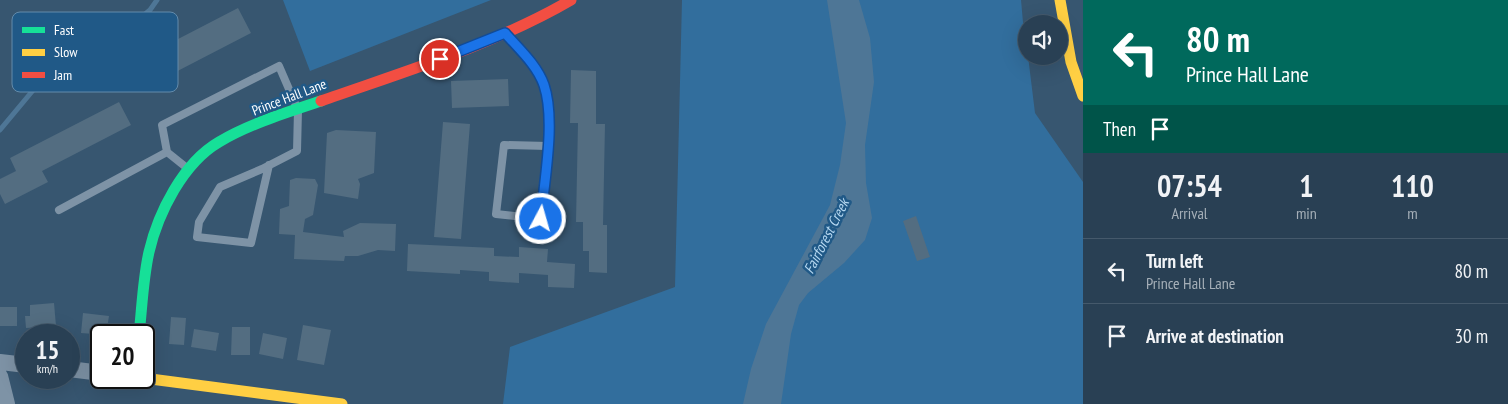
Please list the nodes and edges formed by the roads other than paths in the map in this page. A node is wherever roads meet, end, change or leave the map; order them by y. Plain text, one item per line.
1 (571, 0) edge
2 (1060, 0) edge
3 (505, 33) junction
4 (1083, 96) edge
5 (298, 110) junction
6 (548, 146) junction
7 (167, 152) junction
8 (269, 165) junction
9 (189, 169) junction
10 (59, 210) dead end
11 (140, 324) edge
12 (0, 362) edge
13 (15, 363) edge
14 (0, 376) edge
15 (155, 380) edge
16 (7, 404) edge
17 (337, 404) edge

1 - 3 street, Prince Hall Lane
2 - 4 street
3 - 5 street, Prince Hall Lane
3 - 6 lane
5 - 7 lane
5 - 8 lane
5 - 9 street, Prince Hall Lane
6 - 6 lane
7 - 9 lane
7 - 10 lane
8 - 8 lane
9 - 11 street, Prince Hall Lane
12 - 13 street
14 - 16 street
15 - 17 street

